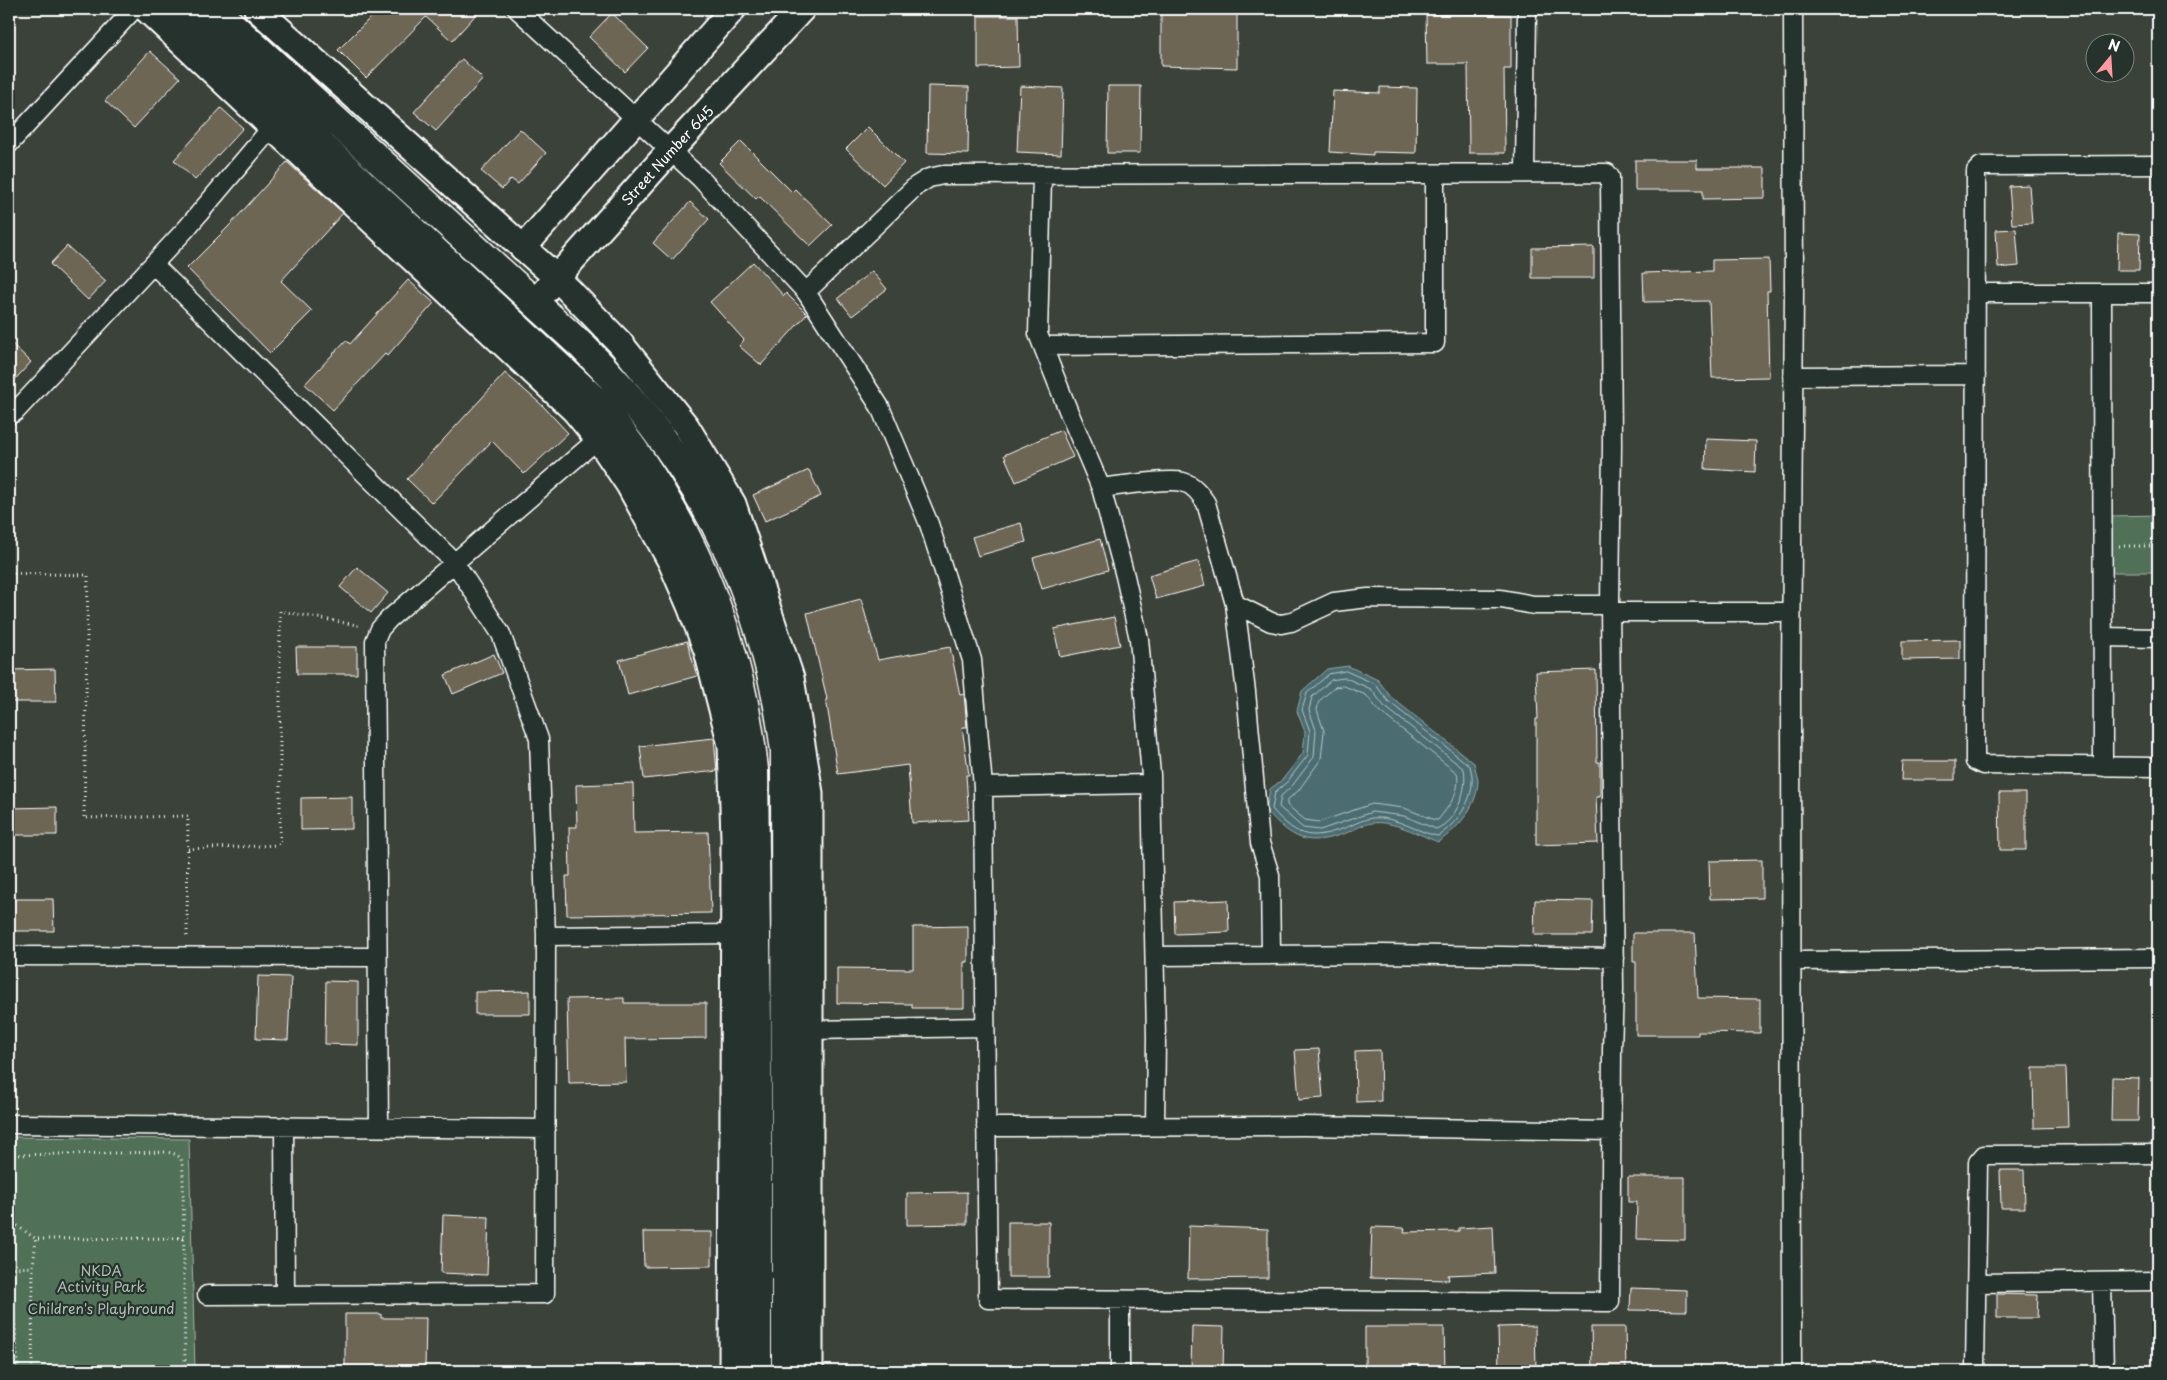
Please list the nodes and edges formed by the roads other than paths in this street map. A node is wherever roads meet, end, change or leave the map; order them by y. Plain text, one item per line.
1 (134, 9) edge
2 (146, 9) edge
3 (175, 9) edge
4 (214, 9) edge
5 (257, 9) edge
6 (517, 9) edge
7 (733, 9) edge
8 (802, 9) edge
9 (1527, 9) edge
10 (1793, 9) edge
11 (272, 127) junction
12 (652, 134) junction
13 (9, 144) edge
14 (2158, 164) edge
15 (1525, 173) junction
16 (1435, 174) junction
17 (1042, 176) junction
18 (523, 248) junction
19 (153, 264) junction
20 (558, 279) junction
21 (806, 292) junction
22 (2158, 292) edge
23 (1976, 293) junction
24 (2102, 293) junction
25 (534, 303) junction
26 (1043, 346) junction
27 (1976, 375) junction
28 (1793, 376) junction
29 (9, 415) edge
30 (598, 439) junction
31 (1101, 488) junction
32 (455, 562) junction
33 (1235, 604) junction
34 (1610, 608) junction
35 (1791, 612) junction
36 (2102, 637) junction
37 (2158, 638) edge
38 (2103, 767) junction
39 (2158, 767) edge
40 (1151, 784) junction
41 (983, 787) junction
42 (733, 934) junction
43 (546, 936) junction
44 (1271, 955) junction
45 (9, 956) edge
46 (1155, 956) junction
47 (377, 957) junction
48 (1614, 958) junction
49 (2158, 958) edge
50 (1792, 961) junction
51 (985, 1027) junction
52 (810, 1030) junction
53 (9, 1124) edge
54 (284, 1126) junction
55 (1155, 1126) junction
56 (378, 1127) junction
57 (986, 1127) junction
58 (546, 1129) junction
59 (1612, 1131) junction
60 (2158, 1154) edge
61 (2102, 1282) junction
62 (2158, 1282) edge
63 (1976, 1283) junction
64 (207, 1295) dead end
65 (285, 1295) junction
66 (1120, 1301) junction
67 (732, 1371) edge
68 (757, 1371) edge
69 (786, 1371) edge
70 (810, 1371) edge
71 (1120, 1371) edge
72 (1792, 1371) edge
73 (1976, 1371) edge
74 (2104, 1371) edge

1 - 13 street
2 - 11 street
3 - 68 main road
4 - 25 main road
5 - 18 street
6 - 12 street
7 - 12 street, Street Number 645
8 - 12 street, Street Number 645
9 - 15 street
10 - 28 street
11 - 19 street
11 - 30 street
12 - 18 street, Street Number 645
12 - 20 street, Street Number 645
12 - 21 street
14 - 23 street
15 - 16 street
15 - 34 street
16 - 17 street
16 - 26 street
17 - 21 street
17 - 26 street
18 - 20 street
19 - 29 street
19 - 32 street
20 - 25 street, Street Number 645
20 - 52 street
21 - 41 street
22 - 24 street
23 - 24 street
23 - 27 street
24 - 36 street
25 - 69 main road
26 - 31 street
27 - 28 street
27 - 38 street
28 - 35 street
30 - 32 street
30 - 42 street
31 - 33 street
31 - 40 street
32 - 43 street
32 - 47 street
33 - 34 street
33 - 44 street
34 - 35 street
34 - 48 street
35 - 50 street
36 - 37 street
36 - 38 street
38 - 39 street
40 - 41 street
40 - 46 street
41 - 51 street
42 - 43 street
42 - 67 street
43 - 58 street
44 - 46 street
44 - 48 street
45 - 47 street
46 - 55 street
47 - 56 street
48 - 59 street
49 - 50 street
50 - 72 street
51 - 52 street
51 - 57 street
52 - 70 street
53 - 54 street
54 - 56 street
54 - 65 street
55 - 57 street
55 - 59 street
56 - 58 street
57 - 66 street
58 - 65 street
59 - 66 street
60 - 63 street
61 - 62 street
61 - 63 street
61 - 74 street
63 - 73 street
64 - 65 street
66 - 71 street

